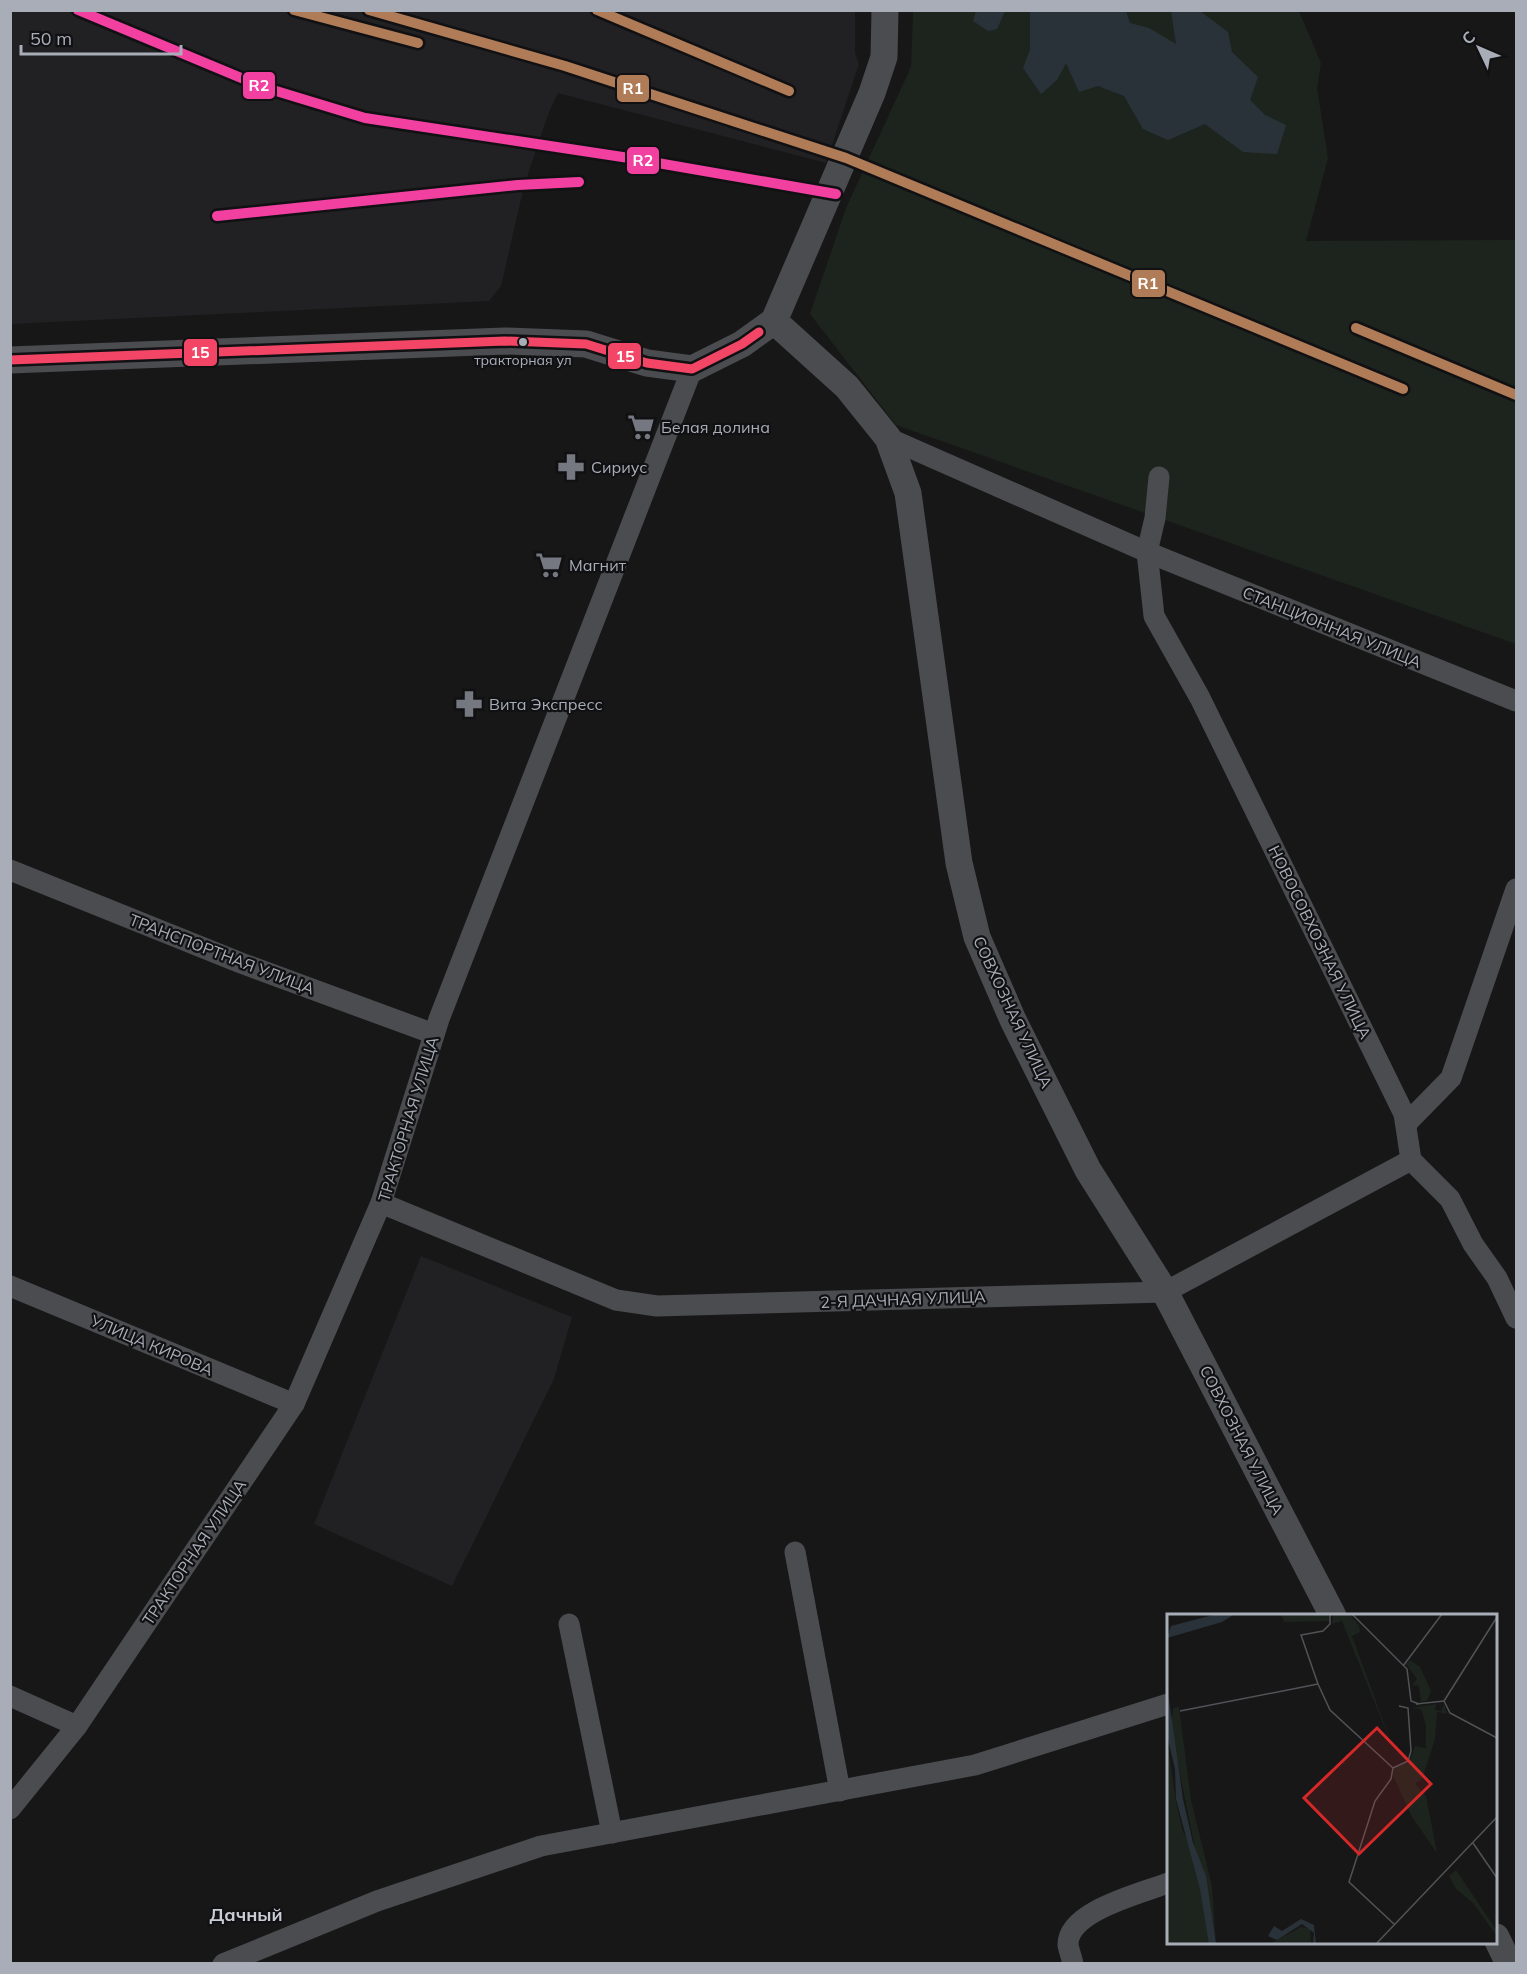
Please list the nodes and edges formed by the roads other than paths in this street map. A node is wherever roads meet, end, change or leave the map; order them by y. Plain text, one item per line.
1 (885, 10) edge
2 (774, 321) junction
3 (10, 360) edge
4 (692, 369) junction
5 (888, 438) junction
6 (1159, 477) dead end
7 (1147, 552) junction
8 (1516, 701) edge
9 (10, 870) edge
10 (1516, 889) edge
11 (434, 1034) junction
12 (1406, 1124) junction
13 (1411, 1160) junction
14 (381, 1203) junction
15 (1507, 1277) edge
16 (10, 1287) edge
17 (1165, 1292) junction
18 (1516, 1318) edge
19 (294, 1404) junction
20 (795, 1552) dead end
21 (1332, 1614) edge
22 (569, 1624) dead end
23 (10, 1696) edge
24 (1167, 1704) edge
25 (77, 1726) junction
26 (840, 1791) junction
27 (10, 1809) edge
28 (612, 1833) junction
29 (1167, 1883) edge
30 (1497, 1939) edge
31 (223, 1964) edge
32 (1073, 1964) edge
33 (1509, 1964) edge

1 - 2 street
2 - 4 street
2 - 5 street, СОВХОЗНАЯ УЛИЦА
3 - 4 street
4 - 11 street, ТРАКТОРНАЯ УЛИЦА
5 - 7 street, СТАНЦИОННАЯ УЛИЦА
5 - 17 street, СОВХОЗНАЯ УЛИЦА
6 - 7 street
7 - 8 street, СТАНЦИОННАЯ УЛИЦА
7 - 12 street, НОВОСОВХОЗНАЯ УЛИЦА
9 - 11 street, ТРАНСПОРТНАЯ УЛИЦА
10 - 12 street
11 - 14 street, ТРАКТОРНАЯ УЛИЦА
12 - 13 street, НОВОСОВХОЗНАЯ УЛИЦА
13 - 15 street
13 - 17 street, 2-Я ДАЧНАЯ УЛИЦА
14 - 17 street, 2-Я ДАЧНАЯ УЛИЦА
14 - 19 street, ТРАКТОРНАЯ УЛИЦА
15 - 18 street
16 - 19 street, УЛИЦА КИРОВА
17 - 21 street, СОВХОЗНАЯ УЛИЦА
19 - 25 street, ТРАКТОРНАЯ УЛИЦА
20 - 26 street
22 - 28 street
23 - 25 street
24 - 26 street
25 - 27 street, ТРАКТОРНАЯ УЛИЦА
26 - 28 street
28 - 31 street
29 - 32 street
30 - 33 street

